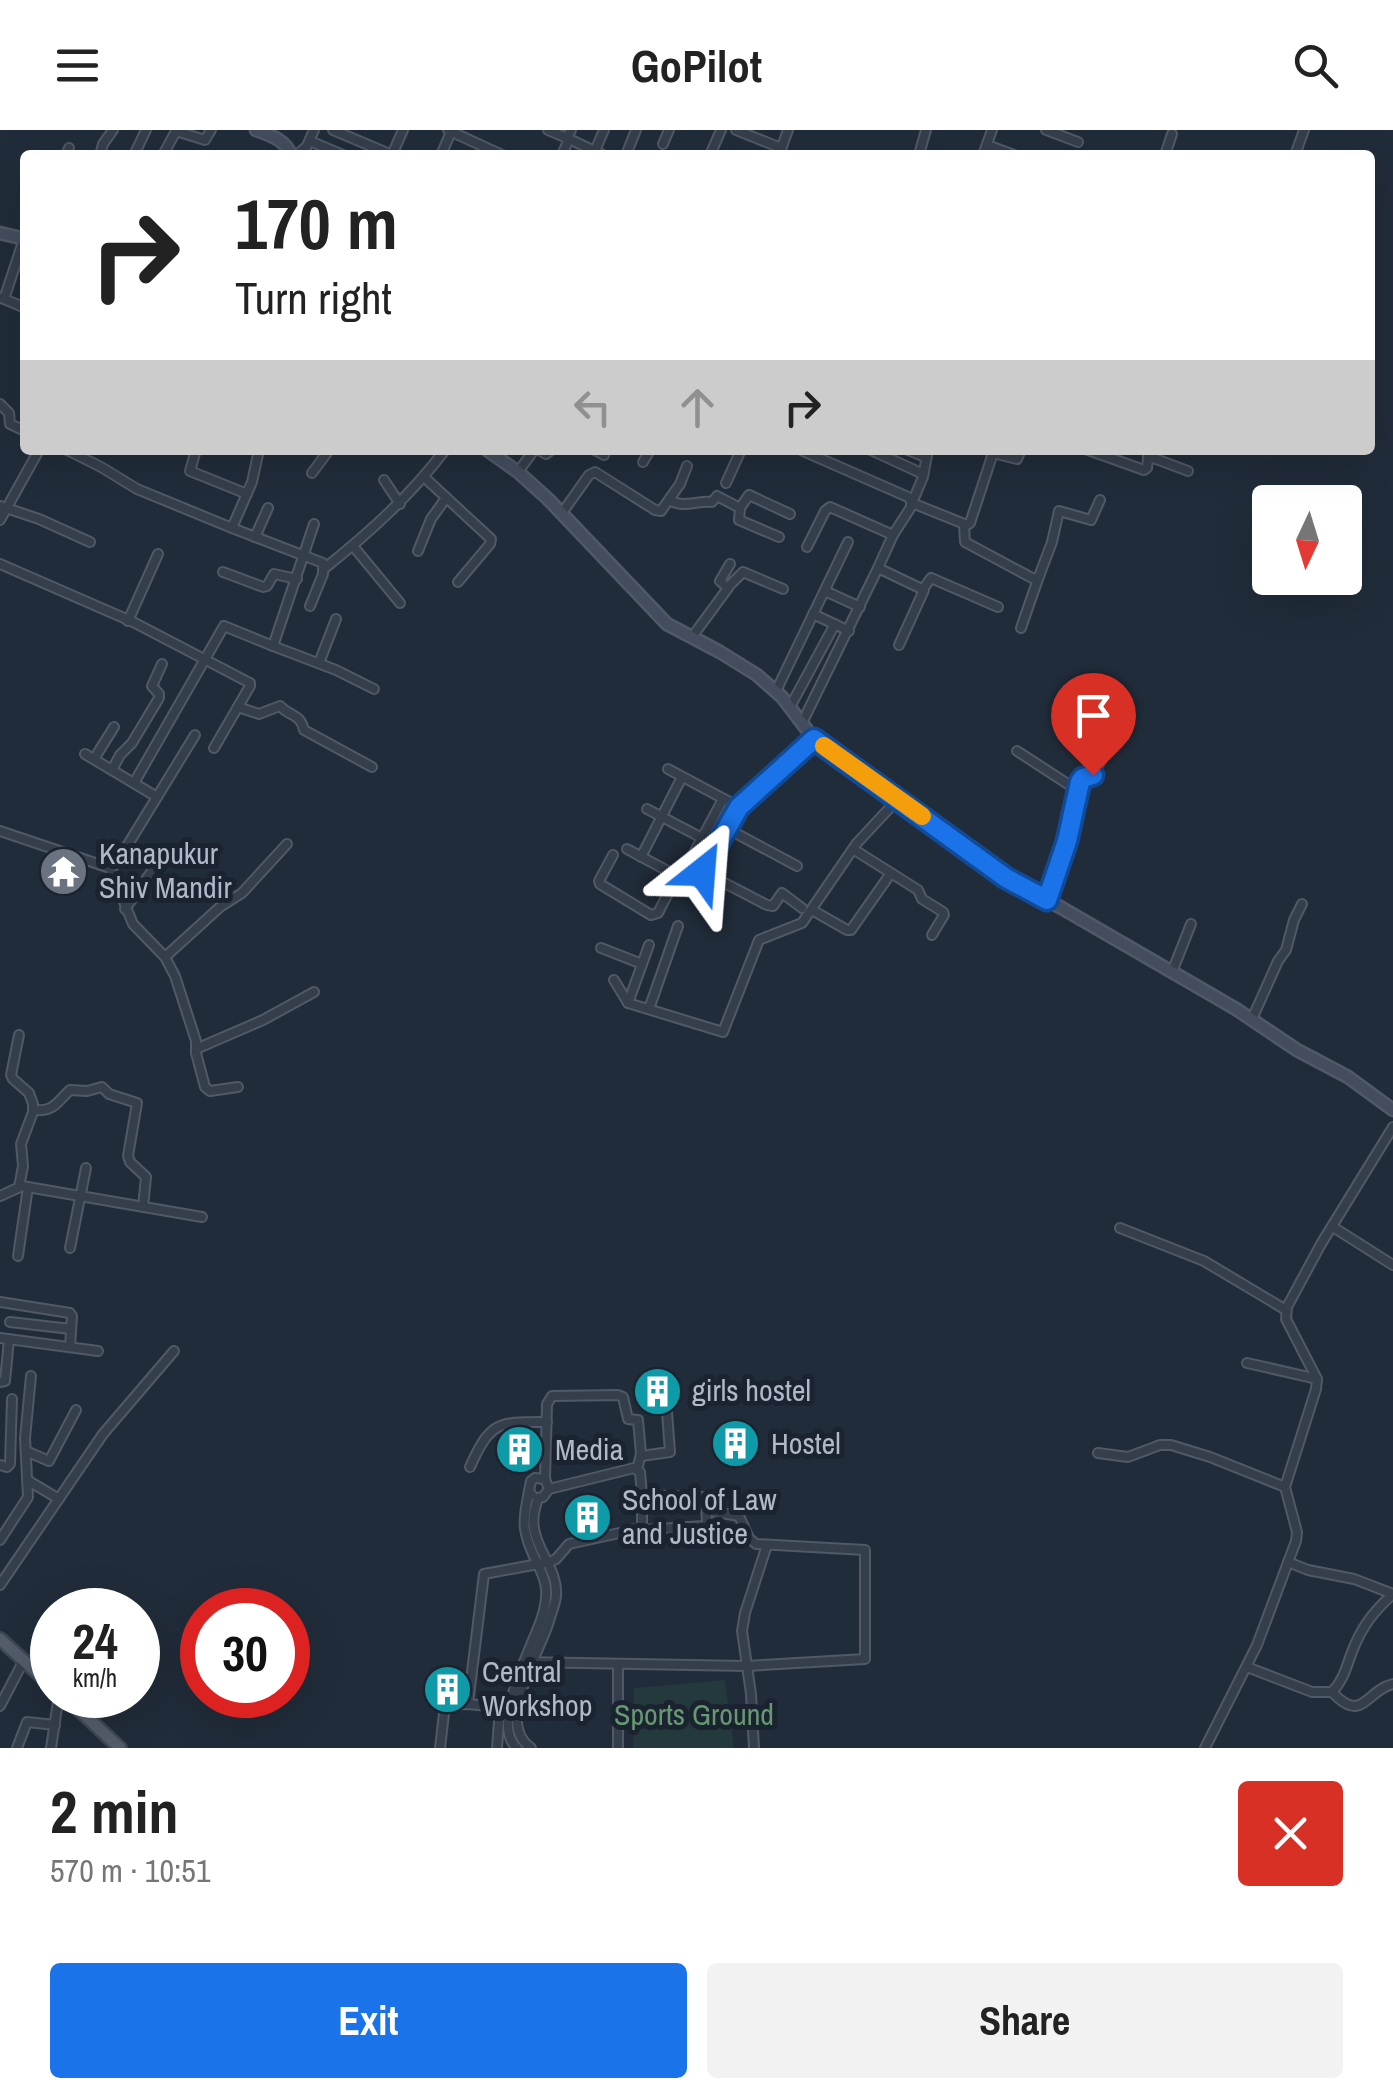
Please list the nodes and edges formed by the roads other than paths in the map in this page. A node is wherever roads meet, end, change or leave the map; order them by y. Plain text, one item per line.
1 (212, 130) edge
2 (256, 130) edge
3 (314, 130) edge
4 (333, 130) edge
5 (364, 130) edge
6 (548, 130) edge
7 (669, 130) edge
8 (736, 130) edge
9 (992, 130) edge
10 (1046, 130) edge
11 (450, 131) edge
12 (1172, 134) dead end
13 (569, 135) edge
14 (310, 141) junction
15 (361, 142) junction
16 (1078, 142) dead end
17 (662, 144) dead end
18 (987, 145) junction
19 (165, 150) edge
20 (290, 150) edge
21 (304, 150) edge
22 (331, 150) edge
23 (380, 150) edge
24 (491, 150) edge
25 (594, 150) edge
26 (778, 150) edge
27 (985, 150) edge
28 (1000, 150) edge
29 (1167, 150) edge
30 (20, 250) edge
31 (0, 272) edge
32 (11, 276) junction
33 (2, 298) edge
34 (0, 404) edge
35 (20, 429) edge
36 (36, 455) edge
37 (77, 455) edge
38 (195, 455) edge
39 (259, 455) edge
40 (326, 455) edge
41 (441, 455) edge
42 (494, 455) edge
43 (532, 455) edge
44 (647, 455) edge
45 (739, 455) edge
46 (813, 455) edge
47 (882, 455) edge
48 (927, 455) edge
49 (993, 455) edge
50 (1103, 455) edge
51 (1148, 455) edge
52 (1152, 455) edge
53 (643, 462) dead end
54 (687, 466) dead end
55 (1188, 471) dead end
56 (518, 472) junction
57 (312, 473) dead end
58 (924, 474) junction
59 (424, 477) junction
60 (384, 480) dead end
61 (726, 483) dead end
62 (247, 494) junction
63 (446, 498) junction
64 (669, 500) junction
65 (1100, 500) dead end
66 (400, 504) junction
67 (912, 504) junction
68 (3, 507) edge
69 (268, 508) dead end
70 (740, 508) junction
71 (562, 513) junction
72 (790, 514) dead end
73 (0, 520) edge
74 (314, 524) dead end
75 (964, 525) junction
76 (232, 528) junction
77 (893, 535) junction
78 (779, 537) dead end
79 (255, 538) junction
80 (90, 542) dead end
81 (848, 542) dead end
82 (353, 546) junction
83 (807, 547) dead end
84 (418, 551) dead end
85 (158, 554) dead end
86 (304, 556) junction
87 (0, 564) edge
88 (730, 564) dead end
89 (325, 568) junction
90 (878, 568) junction
91 (223, 572) dead end
92 (297, 579) junction
93 (1038, 579) junction
94 (458, 582) dead end
95 (728, 587) junction
96 (783, 588) dead end
97 (924, 589) junction
98 (825, 591) junction
99 (400, 603) dead end
100 (310, 606) dead end
101 (998, 606) dead end
102 (860, 607) junction
103 (814, 614) junction
104 (336, 619) dead end
105 (128, 620) junction
106 (835, 624) junction
107 (1021, 628) dead end
108 (849, 631) junction
109 (692, 637) junction
110 (899, 645) dead end
111 (273, 646) junction
112 (797, 648) junction
113 (206, 659) junction
114 (815, 662) junction
115 (318, 663) junction
116 (162, 664) dead end
117 (828, 673) junction
118 (374, 688) dead end
119 (776, 691) junction
120 (238, 707) junction
121 (790, 707) junction
122 (802, 723) junction
123 (114, 727) dead end
124 (194, 736) dead end
125 (814, 739) junction
126 (214, 748) dead end
127 (1018, 751) dead end
128 (85, 754) dead end
129 (1104, 755) dead end
130 (94, 759) junction
131 (372, 767) dead end
132 (668, 769) dead end
133 (112, 770) junction
134 (682, 776) junction
135 (134, 783) junction
136 (1078, 790) junction
137 (156, 797) junction
138 (723, 799) junction
139 (898, 799) junction
140 (739, 807) junction
141 (647, 809) dead end
142 (662, 817) junction
143 (726, 828) junction
144 (0, 831) edge
145 (702, 838) junction
146 (287, 844) dead end
147 (852, 849) junction
148 (627, 850) dead end
149 (612, 855) dead end
150 (641, 857) junction
151 (688, 864) junction
152 (797, 866) dead end
153 (110, 868) junction
154 (152, 871) dead end
155 (702, 872) junction
156 (891, 873) junction
157 (677, 876) junction
158 (1047, 900) junction
159 (1302, 904) dead end
160 (126, 909) junction
161 (807, 909) junction
162 (1191, 924) dead end
163 (678, 926) dead end
164 (932, 934) dead end
165 (649, 944) dead end
166 (601, 948) dead end
167 (165, 956) junction
168 (642, 964) junction
169 (1172, 972) junction
170 (614, 980) dead end
171 (314, 992) dead end
172 (628, 1003) junction
173 (649, 1010) junction
174 (1252, 1019) junction
175 (19, 1035) dead end
176 (196, 1049) junction
177 (238, 1087) dead end
178 (34, 1110) junction
179 (1393, 1110) edge
180 (1393, 1128) edge
181 (86, 1168) dead end
182 (23, 1187) junction
183 (0, 1196) edge
184 (80, 1196) junction
185 (143, 1207) junction
186 (202, 1217) dead end
187 (1333, 1226) junction
188 (1120, 1228) dead end
189 (70, 1248) dead end
190 (18, 1256) dead end
191 (1393, 1265) edge
192 (0, 1302) edge
193 (42, 1309) junction
194 (1286, 1310) junction
195 (10, 1322) dead end
196 (40, 1326) junction
197 (71, 1330) junction
198 (5, 1338) edge
199 (39, 1343) junction
200 (70, 1347) junction
201 (98, 1351) dead end
202 (174, 1351) dead end
203 (3, 1361) edge
204 (1247, 1363) dead end
205 (32, 1376) dead end
206 (1317, 1379) junction
207 (0, 1382) edge
208 (12, 1399) dead end
209 (666, 1400) dead end
210 (76, 1410) dead end
211 (546, 1422) junction
212 (26, 1450) junction
213 (1098, 1453) dead end
214 (641, 1456) junction
215 (0, 1465) edge
216 (470, 1467) dead end
217 (638, 1470) junction
218 (545, 1479) junction
219 (27, 1480) junction
220 (1285, 1487) junction
221 (549, 1489) junction
222 (529, 1491) junction
223 (642, 1495) junction
224 (538, 1498) junction
225 (60, 1499) junction
226 (706, 1499) junction
227 (642, 1530) junction
228 (0, 1540) edge
229 (767, 1545) junction
230 (1288, 1562) junction
231 (544, 1563) junction
232 (0, 1585) edge
233 (0, 1639) edge
234 (24, 1660) junction
235 (528, 1662) junction
236 (618, 1665) junction
237 (30, 1666) edge
238 (746, 1666) junction
239 (1246, 1667) junction
240 (1393, 1684) edge
241 (1332, 1692) junction
242 (468, 1704) junction
243 (0, 1706) edge
244 (505, 1708) junction
245 (56, 1718) edge
246 (87, 1718) edge
247 (54, 1725) junction
248 (17, 1748) edge
249 (50, 1748) edge
250 (120, 1748) edge
251 (440, 1748) edge
252 (497, 1748) edge
253 (517, 1748) edge
254 (531, 1748) edge
255 (618, 1748) edge
256 (754, 1748) edge
257 (1205, 1748) edge

1 - 19 street
2 - 20 street
3 - 14 street
4 - 15 street
5 - 15 street
6 - 13 street
7 - 17 street
8 - 26 street
9 - 18 street
10 - 16 street
11 - 24 street
12 - 29 street
13 - 25 street
14 - 21 street
14 - 22 street
15 - 23 street
18 - 27 street
18 - 28 street
30 - 32 street
31 - 32 street
32 - 33 street
34 - 35 street
36 - 68 street
37 - 76 street
38 - 62 street
39 - 62 street
40 - 57 street
41 - 59 street
42 - 56 street
43 - 56 street
44 - 53 street
45 - 61 street
46 - 67 street
47 - 58 street
48 - 58 street
49 - 75 street
50 - 51 street
52 - 55 street
54 - 64 street
56 - 71 street
58 - 67 street
59 - 63 street
59 - 66 street
60 - 66 street
62 - 76 street
63 - 84 street
63 - 94 street
64 - 70 street
64 - 71 street
65 - 93 street
66 - 82 street
67 - 75 street
67 - 77 street
68 - 73 street
68 - 80 street
69 - 79 street
70 - 72 street
70 - 78 street
71 - 109 street
74 - 86 street
75 - 93 street
76 - 79 street
77 - 83 street
77 - 90 street
79 - 86 street
81 - 98 street
82 - 89 street
82 - 99 street
85 - 105 street
86 - 89 street
86 - 92 street
87 - 105 street
88 - 95 street
89 - 100 street
90 - 97 street
90 - 102 street
91 - 92 street
92 - 111 street
93 - 107 street
95 - 96 street
95 - 109 street
97 - 101 street
97 - 110 street
98 - 102 street
98 - 103 street
102 - 108 street
103 - 106 street
103 - 112 street
104 - 115 street
105 - 113 street
106 - 108 street
106 - 114 street
108 - 117 street
109 - 119 street
111 - 113 street
111 - 115 street
112 - 114 street
112 - 119 street
113 - 120 street
113 - 135 street
114 - 117 street
114 - 121 street
115 - 118 street
116 - 133 street
117 - 122 street
119 - 121 street
120 - 126 street
120 - 131 street
121 - 122 street
122 - 125 street
123 - 130 street
124 - 137 street
125 - 139 street
125 - 140 street
127 - 136 street
128 - 130 street
129 - 136 street
130 - 133 street
132 - 134 street
133 - 135 street
134 - 138 street
134 - 142 street
135 - 137 street
136 - 158 street
137 - 153 street
138 - 140 street
138 - 145 street
139 - 147 street
139 - 158 street
140 - 143 street
141 - 142 street
142 - 145 street
142 - 150 street
143 - 152 street
143 - 155 street
144 - 153 street
145 - 151 street
146 - 167 street
147 - 156 street
147 - 161 street
148 - 150 street
149 - 157 street
150 - 157 street
151 - 155 street
151 - 157 street
153 - 160 street
154 - 160 street
155 - 161 street
156 - 161 street
156 - 164 street
158 - 169 street
159 - 174 street
160 - 167 street
161 - 173 street
162 - 169 street
163 - 173 street
165 - 168 street
166 - 168 street
167 - 176 street
168 - 172 street
169 - 174 street
170 - 172 street
171 - 176 street
172 - 173 street
174 - 179 street
175 - 178 street
176 - 177 street
178 - 182 street
178 - 185 street
180 - 187 street
181 - 184 street
182 - 183 street
182 - 184 street
182 - 190 street
184 - 185 street
184 - 189 street
185 - 186 street
187 - 191 street
187 - 194 street
188 - 194 street
192 - 193 street
193 - 196 street
193 - 197 street
194 - 206 street
195 - 196 street
196 - 197 street
196 - 199 street
197 - 200 street
198 - 199 street
198 - 203 street
199 - 200 street
200 - 201 street
202 - 225 street
203 - 207 street
204 - 206 street
205 - 212 street
206 - 220 street
208 - 215 street
209 - 214 street
210 - 212 street
211 - 214 street
211 - 216 street
211 - 218 street
212 - 219 street
213 - 220 street
214 - 217 street
217 - 221 street
217 - 223 street
218 - 221 street
218 - 222 street
219 - 225 street
219 - 228 street
220 - 230 street
221 - 224 street
222 - 224 street
222 - 231 street
223 - 226 street
223 - 227 street
224 - 231 street
225 - 232 street
226 - 227 street
226 - 229 street
227 - 231 street
229 - 238 street
229 - 238 street
230 - 239 street
230 - 241 street
231 - 235 street
231 - 242 street
233 - 234 main road
234 - 237 main road
234 - 243 street
235 - 236 street
235 - 244 street
235 - 254 street
236 - 238 street
236 - 255 street
238 - 256 street
239 - 241 street
239 - 257 street
240 - 241 street
242 - 244 street
242 - 251 street
244 - 252 street
244 - 253 street
245 - 247 street
246 - 250 main road
247 - 248 street
247 - 249 street

